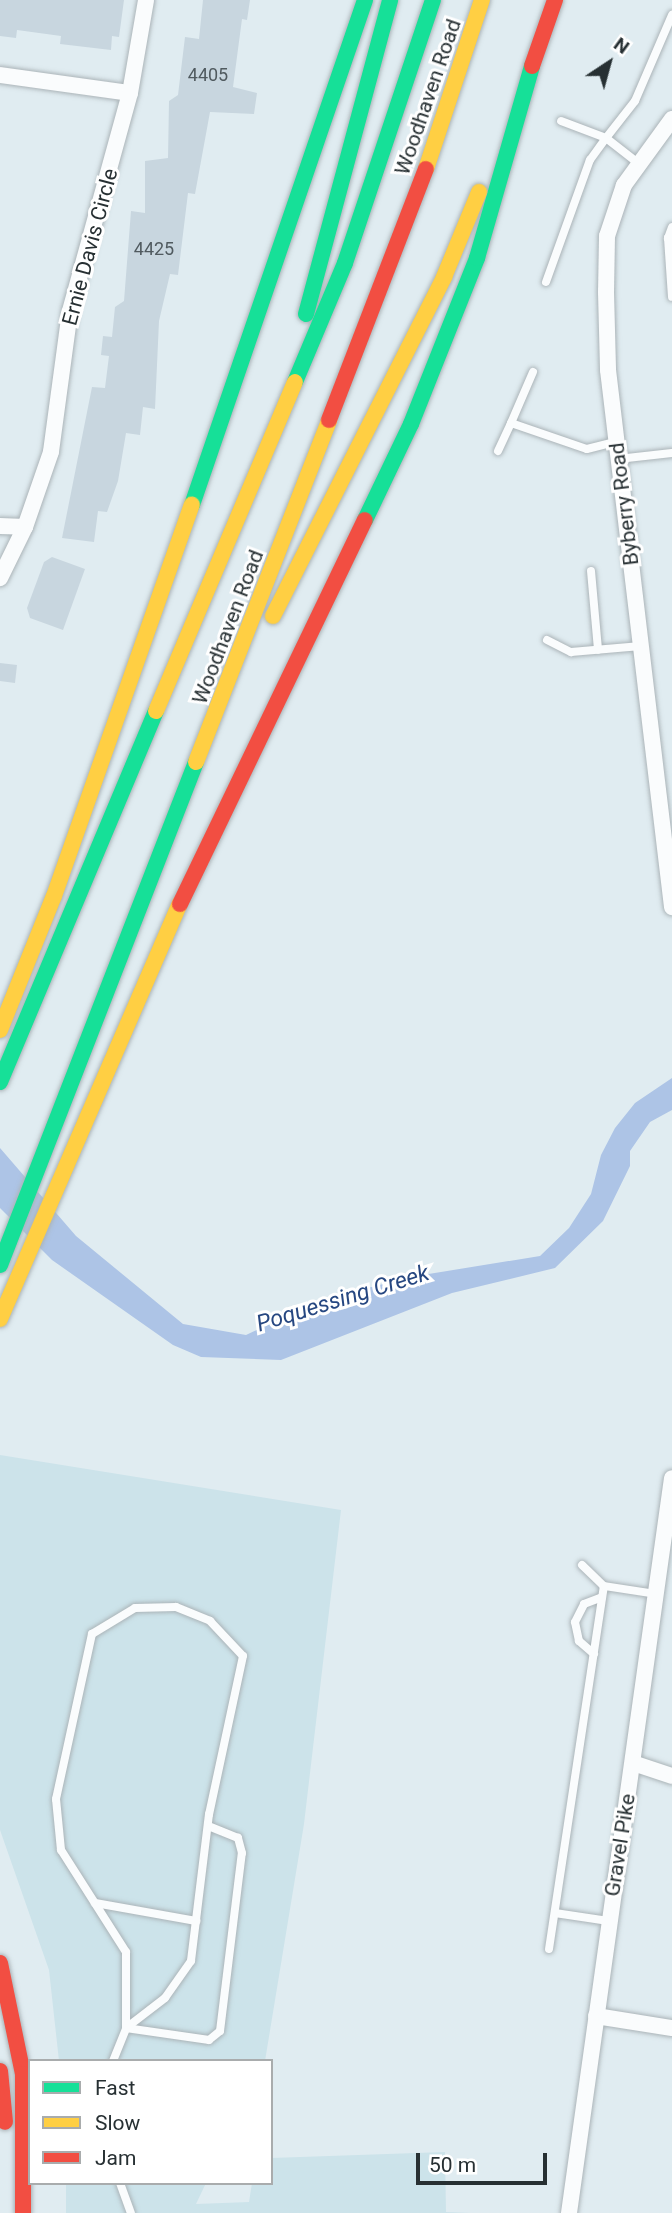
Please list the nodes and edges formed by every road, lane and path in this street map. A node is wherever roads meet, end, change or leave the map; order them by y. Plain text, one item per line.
1 (146, 0) edge
2 (365, 0) edge
3 (390, 0) edge
4 (433, 0) edge
5 (482, 0) edge
6 (555, 0) edge
7 (672, 15) edge
8 (532, 66) junction
9 (0, 75) edge
10 (130, 93) junction
11 (672, 119) edge
12 (561, 121) dead end
13 (606, 138) junction
14 (638, 163) junction
15 (672, 227) edge
16 (670, 238) edge
17 (546, 282) dead end
18 (672, 297) edge
19 (533, 372) dead end
20 (511, 423) junction
21 (616, 442) junction
22 (498, 450) dead end
23 (672, 453) edge
24 (618, 459) junction
25 (256, 482) junction
26 (0, 526) edge
27 (25, 527) junction
28 (591, 571) dead end
29 (0, 578) edge
30 (547, 640) dead end
31 (641, 646) junction
32 (598, 650) junction
33 (179, 812) junction
34 (672, 907) edge
35 (0, 1030) edge
36 (0, 1082) edge
37 (0, 1265) edge
38 (0, 1319) edge
39 (672, 1478) edge
40 (583, 1565) dead end
41 (604, 1586) junction
42 (656, 1594) junction
43 (602, 1597) junction
44 (594, 1654) junction
45 (633, 1763) junction
46 (672, 1776) edge
47 (208, 1826) junction
48 (95, 1902) junction
49 (555, 1913) junction
50 (608, 1922) junction
51 (196, 1926) junction
52 (550, 1949) dead end
53 (0, 1963) edge
54 (596, 2016) junction
55 (126, 2028) junction
56 (672, 2028) edge
57 (114, 2059) edge
58 (0, 2071) edge
59 (121, 2185) edge
60 (5, 2213) edge
61 (23, 2213) edge
62 (131, 2213) edge
63 (569, 2213) edge

1 - 10 street, Ernie Davis Circle
2 - 35 main road
3 - 25 main road
4 - 25 main road, Woodhaven Road
5 - 33 main road, Woodhaven Road
6 - 8 main road
7 - 13 lane
8 - 33 main road
8 - 38 main road
9 - 10 street
10 - 27 street, Ernie Davis Circle
11 - 14 street, Byberry Road
12 - 13 lane
13 - 14 lane
13 - 17 lane
14 - 21 street, Byberry Road
15 - 16 lane
16 - 18 lane
19 - 20 lane
20 - 21 lane
20 - 22 lane
21 - 24 street, Byberry Road
23 - 24 lane
24 - 31 street, Byberry Road
25 - 36 main road, Woodhaven Road
26 - 27 street
27 - 29 street, Ernie Davis Circle
28 - 32 lane
30 - 32 lane
31 - 32 lane
31 - 34 street, Byberry Road
33 - 37 main road, Woodhaven Road
39 - 42 street, Gravel Pike
40 - 41 lane
41 - 42 lane
41 - 43 lane
42 - 45 street, Gravel Pike
43 - 44 lane
43 - 44 lane
44 - 49 lane
45 - 46 street
45 - 50 street, Gravel Pike
47 - 48 lane
47 - 51 lane
47 - 55 lane
48 - 51 lane
48 - 55 lane
49 - 50 lane
49 - 52 lane
50 - 54 street, Gravel Pike
51 - 55 lane
53 - 61 main road
54 - 56 street
54 - 63 street, Gravel Pike
55 - 57 lane
58 - 60 main road
59 - 62 lane

